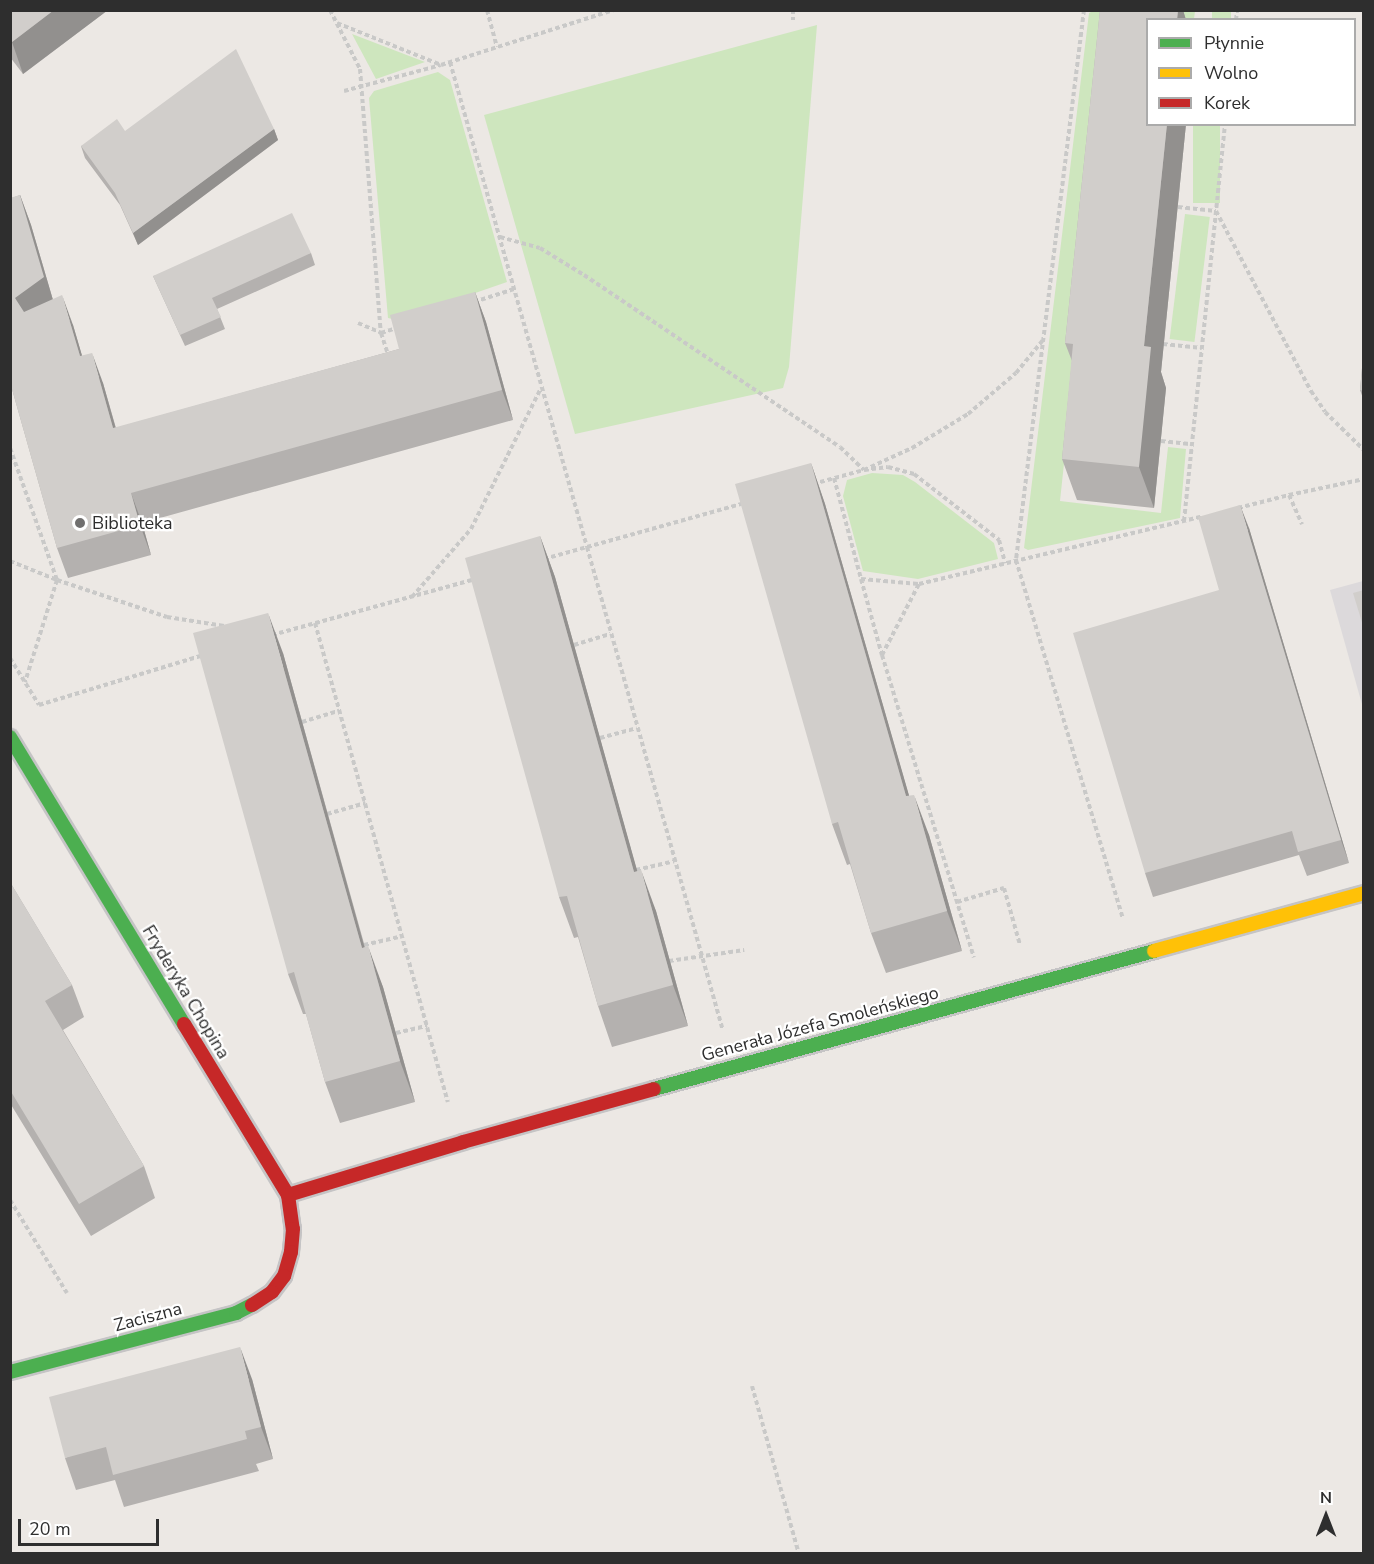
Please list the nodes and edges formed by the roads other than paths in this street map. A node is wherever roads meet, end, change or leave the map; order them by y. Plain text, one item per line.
1 (10, 737) edge
2 (1364, 893) edge
3 (288, 1195) junction
4 (284, 1276) joint
5 (10, 1372) edge

1 - 3 street, Fryderyka Chopina
2 - 3 street, Generała Józefa Smoleńskiego
3 - 4 street, Fryderyka Chopina
4 - 5 street, Zaciszna

